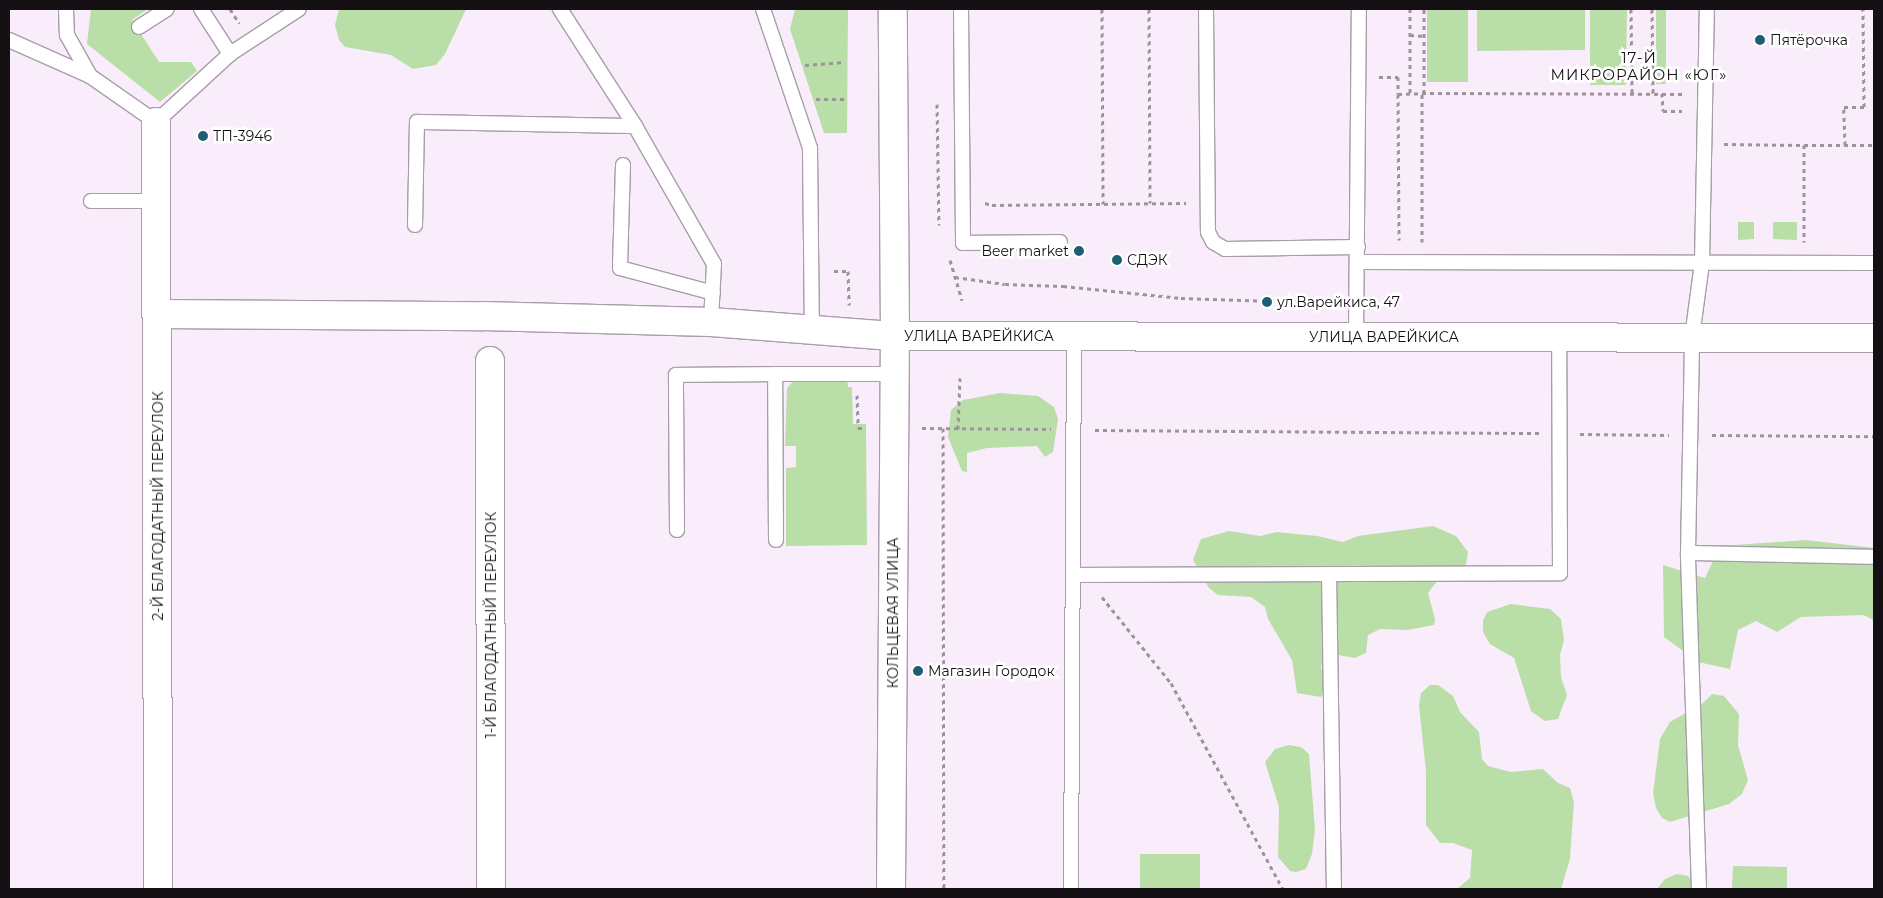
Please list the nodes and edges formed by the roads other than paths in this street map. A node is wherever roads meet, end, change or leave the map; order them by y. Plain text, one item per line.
1 (66, 9) edge
2 (167, 9) edge
3 (201, 9) edge
4 (299, 9) edge
5 (560, 9) edge
6 (763, 9) edge
7 (893, 9) edge
8 (961, 9) edge
9 (1206, 9) edge
10 (1359, 9) edge
11 (1707, 9) edge
12 (139, 27) dead end
13 (9, 40) edge
14 (230, 54) junction
15 (90, 76) junction
16 (156, 122) junction
17 (635, 126) junction
18 (623, 165) dead end
19 (91, 201) dead end
20 (157, 201) junction
21 (415, 225) dead end
22 (1060, 242) dead end
23 (1358, 247) junction
24 (1358, 262) junction
25 (1702, 263) junction
26 (1874, 263) edge
27 (714, 293) junction
28 (158, 314) junction
29 (711, 322) junction
30 (812, 331) junction
31 (895, 336) junction
32 (1074, 336) junction
33 (1356, 337) junction
34 (1559, 337) junction
35 (1692, 337) junction
36 (1874, 338) edge
37 (490, 362) dead end
38 (775, 374) junction
39 (894, 374) junction
40 (677, 530) dead end
41 (776, 540) dead end
42 (1688, 554) junction
43 (1874, 557) edge
44 (1329, 574) junction
45 (1078, 575) junction
46 (158, 889) edge
47 (492, 889) edge
48 (891, 889) edge
49 (1071, 889) edge
50 (1334, 889) edge
51 (1699, 889) edge

1 - 15 lane
2 - 12 lane
3 - 14 lane
4 - 14 lane
5 - 17 lane
6 - 30 lane
7 - 31 street, КОЛЬЦЕВАЯ УЛИЦА
8 - 22 lane
9 - 23 lane
10 - 23 lane
11 - 25 lane
13 - 15 lane
14 - 16 lane
15 - 16 lane
16 - 20 street, 2-Й БЛАГОДАТНЫЙ ПЕРЕУЛОК
17 - 21 lane
17 - 27 lane
18 - 27 lane
19 - 20 lane
20 - 28 street, 2-Й БЛАГОДАТНЫЙ ПЕРЕУЛОК
23 - 24 lane
24 - 25 lane
24 - 33 lane
25 - 26 lane
25 - 35 lane
27 - 29 lane
28 - 29 street, УЛИЦА ВАРЕЙКИСА
28 - 46 street, 2-Й БЛАГОДАТНЫЙ ПЕРЕУЛОК
29 - 30 street, УЛИЦА ВАРЕЙКИСА
30 - 31 street, УЛИЦА ВАРЕЙКИСА
31 - 32 street, УЛИЦА ВАРЕЙКИСА
31 - 39 street, КОЛЬЦЕВАЯ УЛИЦА
32 - 33 street, УЛИЦА ВАРЕЙКИСА
32 - 45 lane
33 - 34 street, УЛИЦА ВАРЕЙКИСА
34 - 35 street, УЛИЦА ВАРЕЙКИСА
34 - 44 lane
35 - 36 street, УЛИЦА ВАРЕЙКИСА
35 - 42 lane
37 - 47 street, 1-Й БЛАГОДАТНЫЙ ПЕРЕУЛОК
38 - 39 lane
38 - 40 lane
38 - 41 lane
39 - 48 street, КОЛЬЦЕВАЯ УЛИЦА
42 - 43 lane
42 - 51 lane
44 - 45 lane
44 - 50 lane
45 - 49 lane

